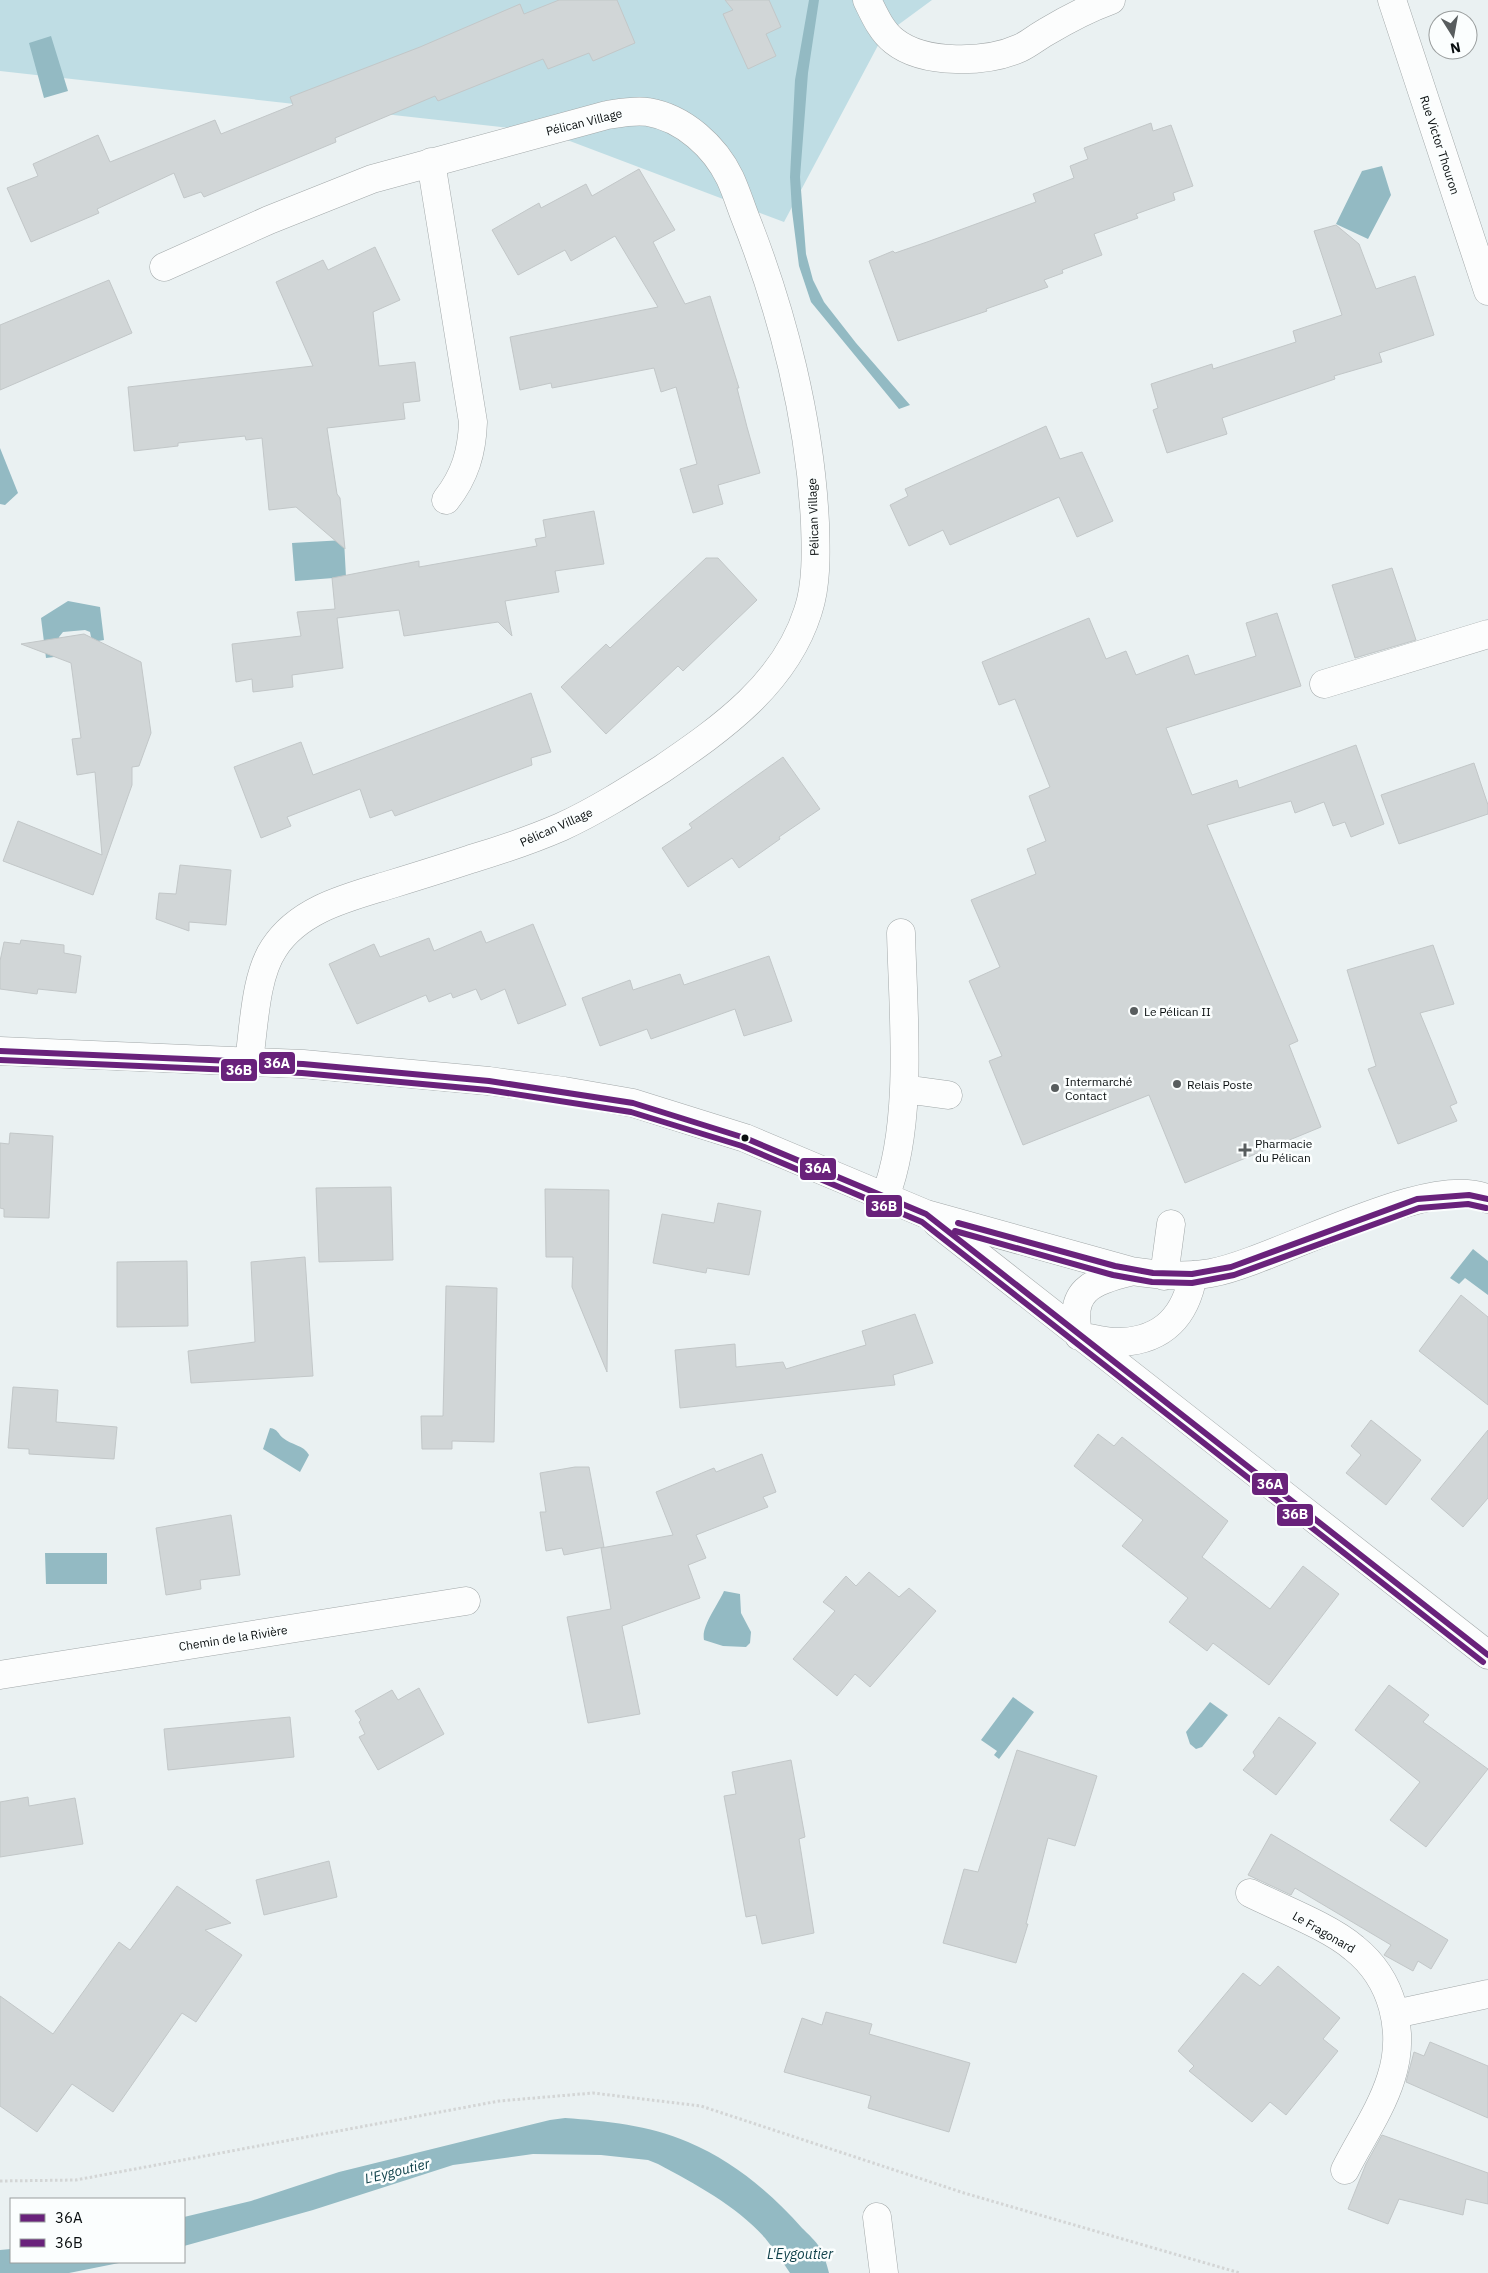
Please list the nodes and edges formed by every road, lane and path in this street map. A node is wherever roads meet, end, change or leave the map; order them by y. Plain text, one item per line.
1 (867, 0) edge
2 (1111, 0) edge
3 (1392, 0) edge
4 (431, 162) junction
5 (164, 267) dead end
6 (1488, 291) edge
7 (446, 500) dead end
8 (1488, 634) edge
9 (1324, 684) dead end
10 (901, 934) dead end
11 (0, 1051) edge
12 (249, 1061) junction
13 (904, 1088) junction
14 (948, 1096) dead end
15 (1486, 1196) edge
16 (885, 1197) junction
17 (926, 1214) junction
18 (1171, 1224) dead end
19 (1131, 1271) junction
20 (1193, 1275) junction
21 (1164, 1276) junction
22 (1079, 1336) junction
23 (466, 1600) dead end
24 (1488, 1655) edge
25 (0, 1675) edge
26 (1250, 1893) dead end
27 (1488, 1994) edge
28 (1395, 2014) junction
29 (1345, 2170) dead end
30 (0, 2181) edge
31 (877, 2217) dead end
32 (884, 2273) edge
33 (1240, 2273) edge

1 - 2 street
3 - 6 street, Rue Victor Thouron
4 - 5 street, Pélican Village
4 - 7 street
4 - 12 street, Pélican Village
8 - 9 street
10 - 13 street
11 - 12 street
12 - 16 street
13 - 14 street
13 - 16 street
15 - 20 street
16 - 17 street
17 - 19 street
17 - 22 street
18 - 21 street
19 - 21 street
19 - 22 street
20 - 21 street
20 - 22 street
22 - 24 street
23 - 25 street, Chemin de la Rivière
26 - 28 street, Le Fragonard
27 - 28 street
28 - 29 street, Le Fragonard
30 - 33 path
31 - 32 street

